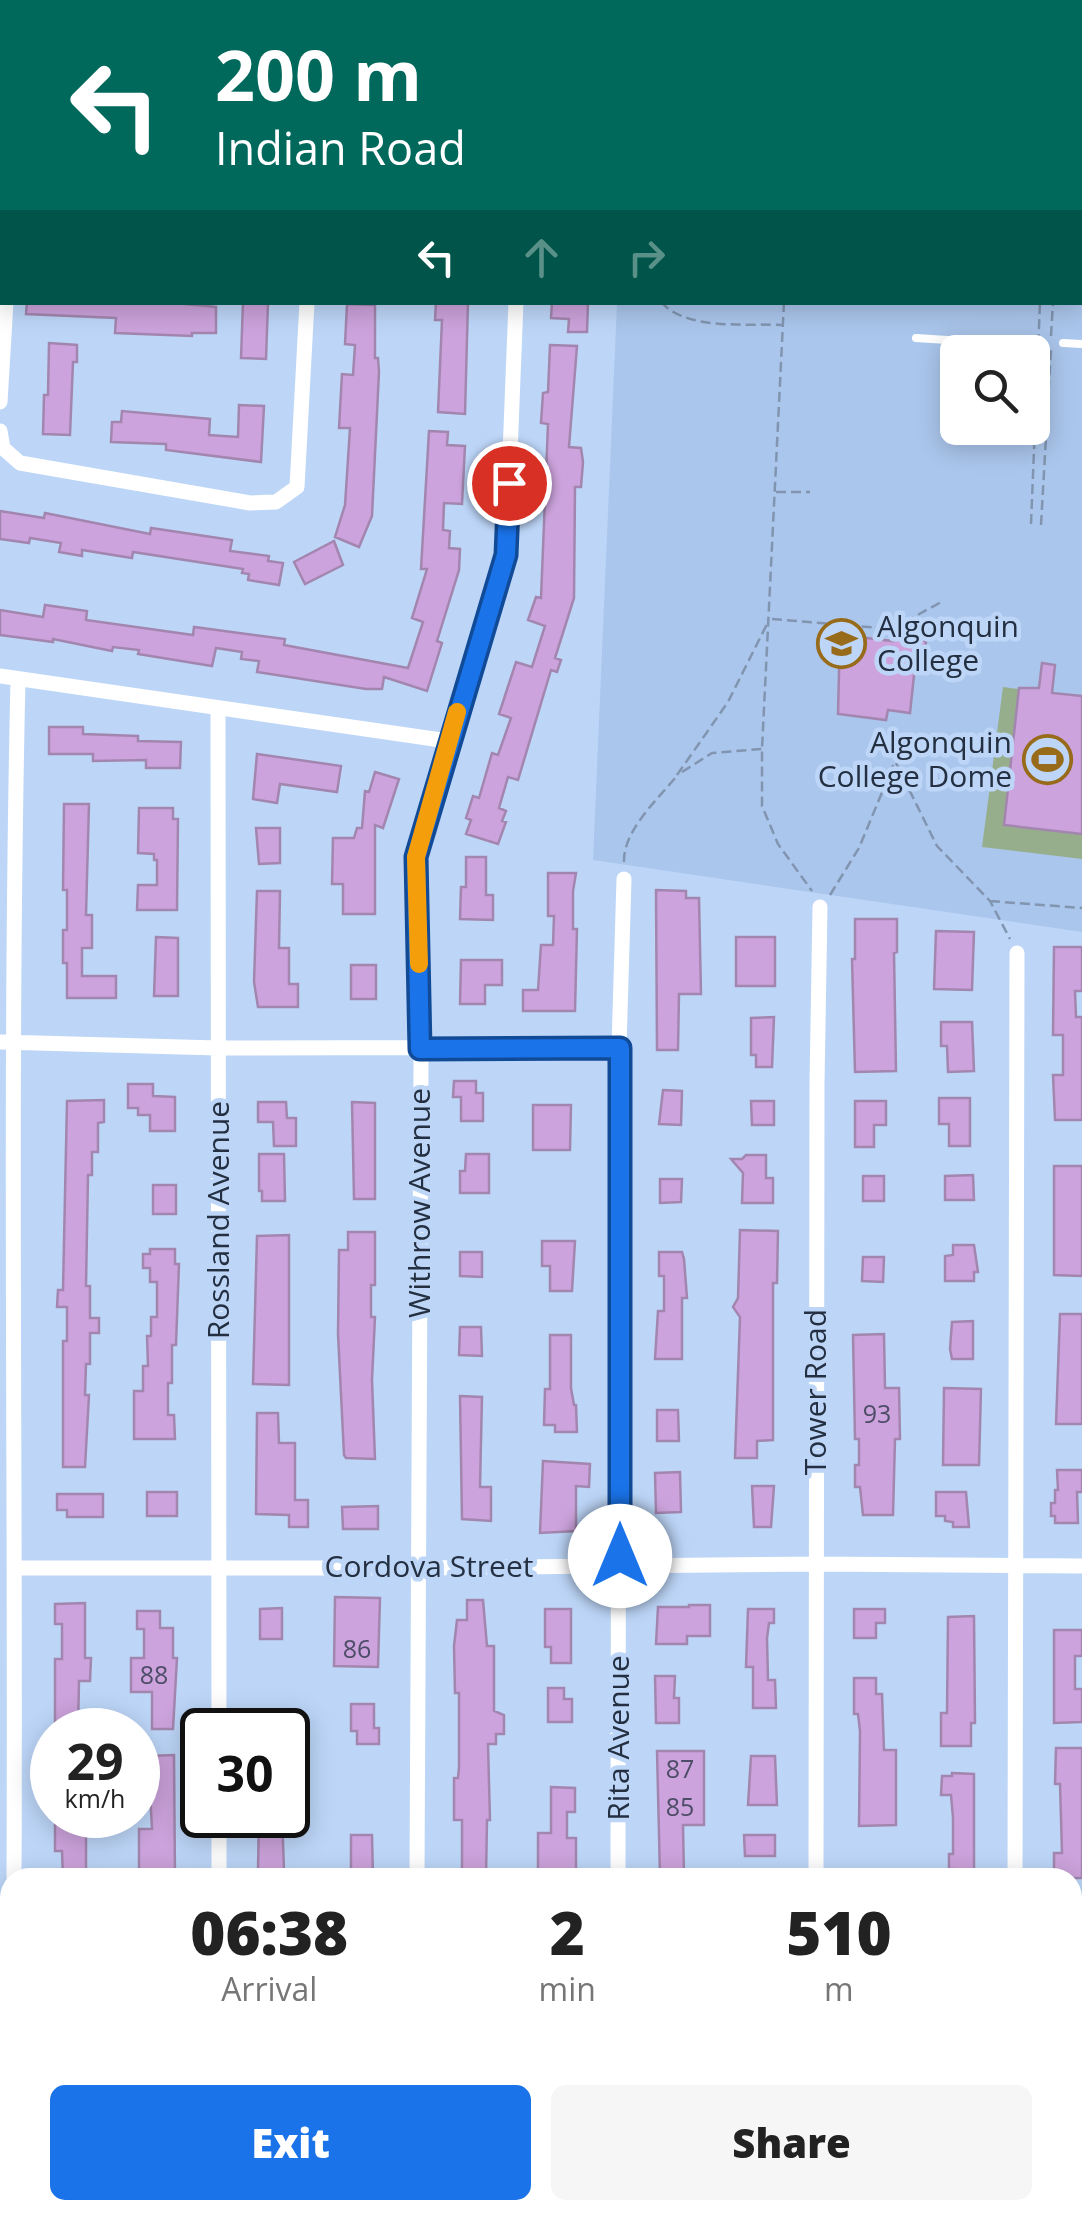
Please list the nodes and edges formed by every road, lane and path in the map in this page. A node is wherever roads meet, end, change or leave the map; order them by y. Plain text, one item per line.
1 (6, 305) edge
2 (307, 305) edge
3 (516, 305) edge
4 (664, 305) edge
5 (784, 305) edge
6 (1040, 305) edge
7 (1053, 305) edge
8 (783, 325) junction
9 (916, 338) dead end
10 (940, 340) edge
11 (1064, 343) dead end
12 (1082, 344) edge
13 (0, 402) edge
14 (0, 430) edge
15 (774, 492) junction
16 (810, 492) dead end
17 (1031, 524) dead end
18 (1041, 525) dead end
19 (944, 601) dead end
20 (770, 619) junction
21 (0, 676) edge
22 (18, 679) junction
23 (218, 710) junction
24 (448, 741) junction
25 (762, 749) junction
26 (678, 775) junction
27 (624, 879) joint
28 (990, 901) junction
29 (820, 907) junction
30 (1082, 908) edge
31 (1017, 952) joint
32 (6, 1043) edge
33 (218, 1048) junction
34 (620, 1048) junction
35 (420, 1049) junction
36 (816, 1564) junction
37 (1016, 1565) junction
38 (220, 1566) junction
39 (620, 1566) junction
40 (1082, 1566) edge
41 (16, 1568) junction
42 (420, 1568) junction
43 (220, 1708) edge
44 (219, 1838) edge
45 (14, 1868) edge
46 (219, 1868) edge
47 (418, 1868) edge
48 (618, 1868) edge
49 (816, 1868) edge
50 (1016, 1868) edge

1 - 13 street
2 - 14 street
3 - 24 street, Withrow Avenue
4 - 8 path
5 - 8 path
6 - 17 path
7 - 18 path
8 - 15 path
9 - 10 lane
11 - 12 lane
15 - 16 path
15 - 20 path
19 - 20 path
20 - 25 path
20 - 26 path
21 - 22 street
22 - 23 street
22 - 32 street
23 - 24 street
23 - 33 street, Rossland Avenue
24 - 35 street, Withrow Avenue
25 - 26 path
25 - 29 path
26 - 27 path
27 - 34 street, Rita Avenue
28 - 29 path
28 - 30 path
28 - 31 path
29 - 36 street, Tower Road
31 - 37 street
32 - 33 street
32 - 41 street
33 - 35 street
33 - 38 street, Rossland Avenue
34 - 35 street
34 - 39 street, Rita Avenue
35 - 42 street, Withrow Avenue
36 - 37 street, Cordova Street
36 - 39 street, Cordova Street
36 - 49 street, Tower Road
37 - 40 street, Cordova Street
37 - 50 street
38 - 41 street, Cordova Street
38 - 42 street, Cordova Street
38 - 43 street, Rossland Avenue
39 - 42 street, Cordova Street
39 - 48 street, Rita Avenue
41 - 45 street
42 - 47 street, Withrow Avenue
44 - 46 street

